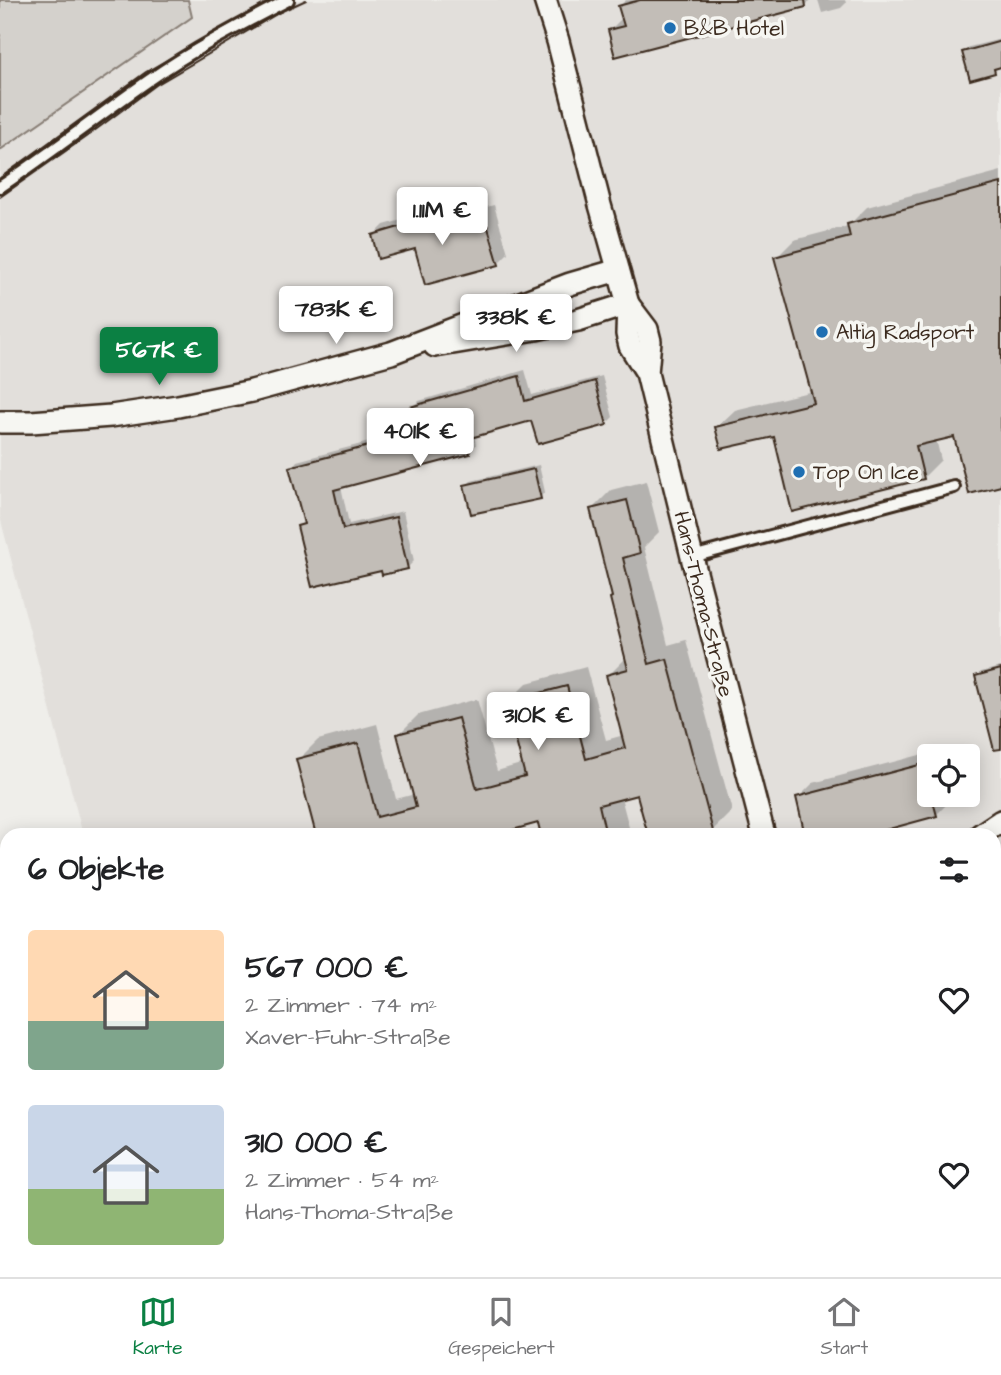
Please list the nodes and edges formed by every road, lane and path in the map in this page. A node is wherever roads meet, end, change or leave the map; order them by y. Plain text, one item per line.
1 (288, 0) edge
2 (545, 0) edge
3 (555, 0) edge
4 (558, 41) junction
5 (0, 187) edge
6 (618, 270) junction
7 (628, 304) junction
8 (391, 353) junction
9 (0, 422) edge
10 (954, 487) dead end
11 (692, 557) junction
12 (762, 828) edge

1 - 5 lane
2 - 4 street, Hans-Thoma-Straße
3 - 4 street, Hans-Thoma-Straße
4 - 6 street, Hans-Thoma-Straße
6 - 7 street, Hans-Thoma-Straße
6 - 8 street
7 - 8 street
7 - 11 street, Hans-Thoma-Straße
8 - 9 street
10 - 11 lane
11 - 12 street, Hans-Thoma-Straße

